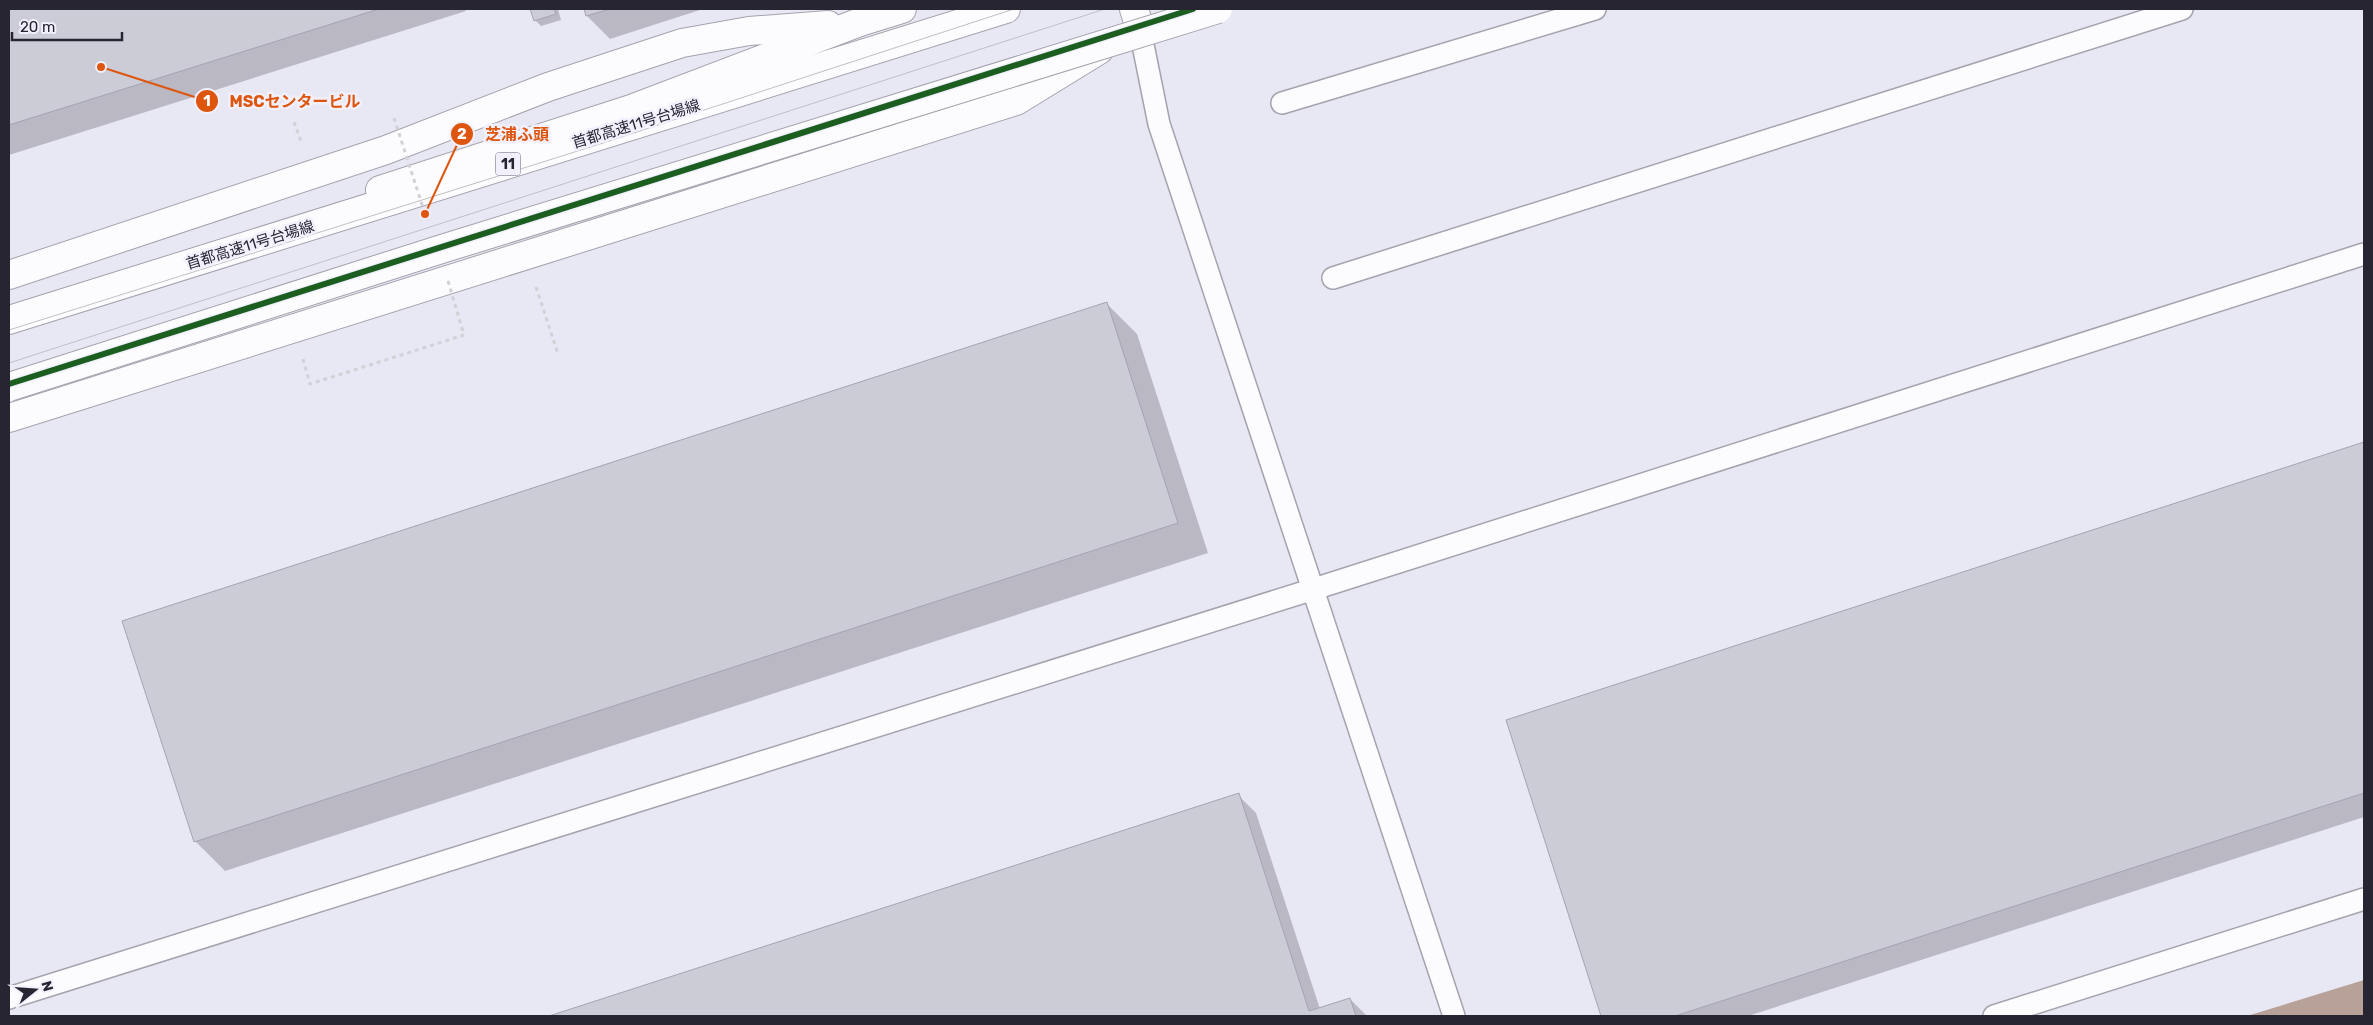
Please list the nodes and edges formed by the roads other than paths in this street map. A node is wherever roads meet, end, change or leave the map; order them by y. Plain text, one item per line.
1 (902, 9) edge
2 (1006, 9) edge
3 (1193, 9) edge
4 (1218, 9) edge
5 (1595, 9) edge
6 (2182, 9) edge
7 (1136, 17) edge
8 (860, 22) junction
9 (1282, 103) dead end
10 (2364, 254) edge
11 (9, 275) edge
12 (1332, 278) dead end
13 (9, 308) edge
14 (9, 320) edge
15 (9, 386) edge
16 (9, 418) edge
17 (1314, 588) junction
18 (2364, 899) edge
19 (9, 998) edge
20 (1454, 1016) edge
21 (1994, 1016) edge

1 - 8 main road
2 - 14 main road, 首都高速11号台場線 / 11
3 - 7 main road
4 - 15 main road, bridge
5 - 9 lane
6 - 12 lane
7 - 15 main road, bridge
7 - 16 main road
7 - 17 lane
8 - 11 main road
8 - 13 main road
10 - 17 lane
17 - 19 lane
17 - 20 lane
18 - 21 lane

